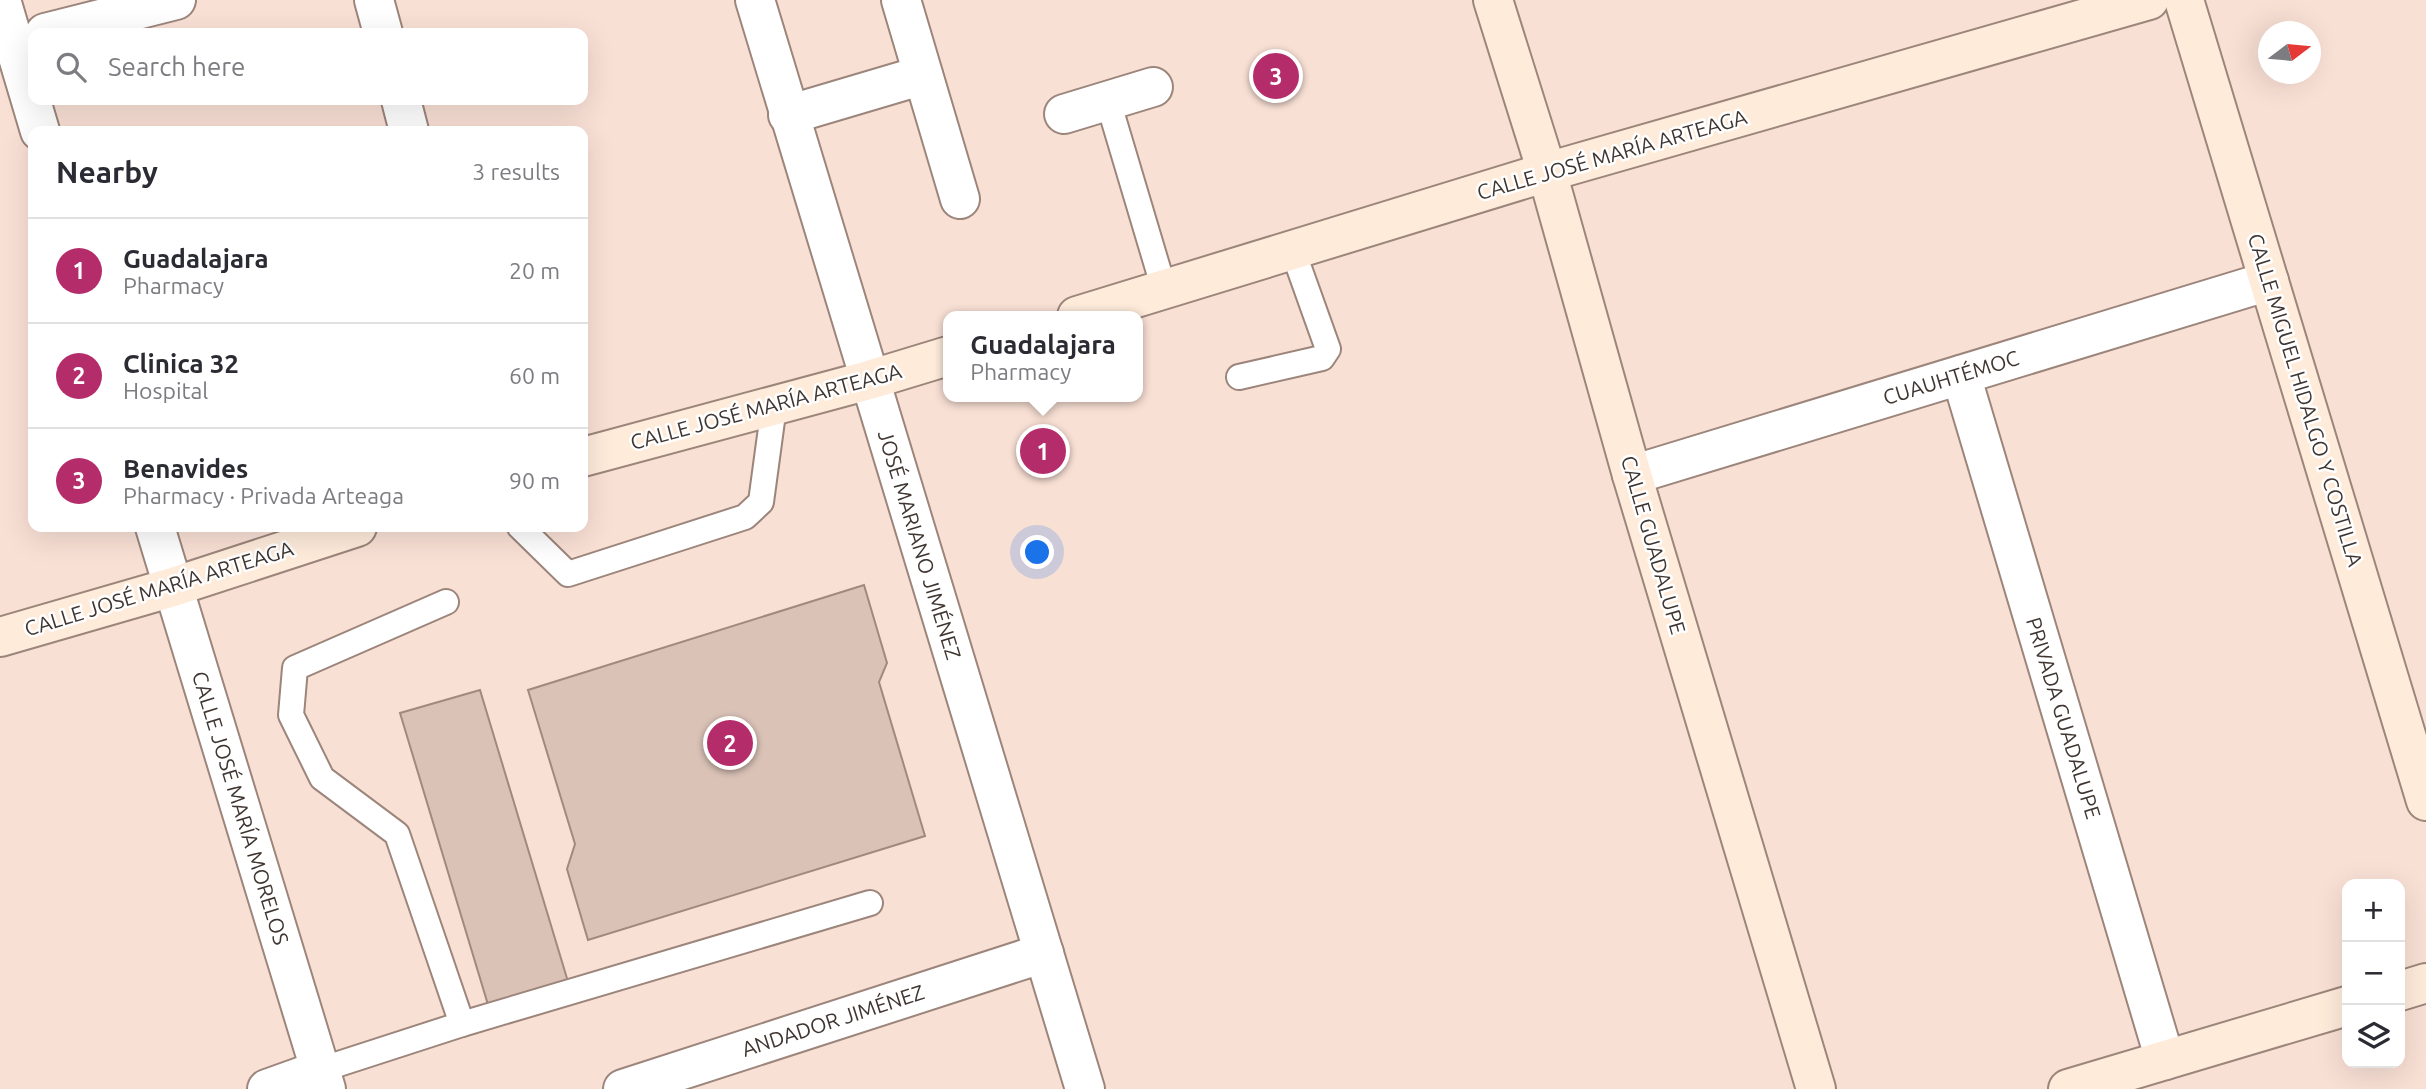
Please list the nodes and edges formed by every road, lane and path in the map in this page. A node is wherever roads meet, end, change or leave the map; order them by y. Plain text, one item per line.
1 (1, 0) edge
2 (176, 0) edge
3 (374, 0) edge
4 (754, 0) edge
5 (901, 0) edge
6 (1493, 0) edge
7 (2149, 0) edge
8 (2184, 0) edge
9 (66, 28) edge
10 (382, 28) edge
11 (23, 39) edge
12 (28, 66) edge
13 (923, 75) junction
14 (1153, 88) dead end
15 (1108, 101) junction
16 (35, 105) edge
17 (402, 105) edge
18 (1064, 114) dead end
19 (788, 115) junction
20 (39, 126) edge
21 (408, 126) edge
22 (1547, 172) junction
23 (960, 199) dead end
24 (1293, 251) junction
25 (2269, 281) junction
26 (1164, 289) junction
27 (1093, 311) edge
28 (943, 358) edge
29 (1961, 375) junction
30 (1239, 377) dead end
31 (869, 380) junction
32 (774, 406) junction
33 (588, 456) edge
34 (1632, 475) junction
35 (156, 532) edge
36 (342, 532) edge
37 (525, 532) edge
38 (173, 587) junction
39 (446, 603) dead end
40 (0, 637) edge
41 (2426, 801) edge
42 (870, 903) dead end
43 (1044, 953) junction
44 (2426, 983) edge
45 (2405, 989) edge
46 (2342, 1007) edge
47 (461, 1024) junction
48 (2165, 1060) junction
49 (323, 1080) edge
50 (267, 1089) edge
51 (623, 1089) edge
52 (1085, 1089) edge
53 (1815, 1089) edge
54 (2068, 1089) edge

1 - 11 street
2 - 9 street
3 - 10 street
4 - 19 street, JOSÉ MARIANO JIMÉNEZ
5 - 13 street
6 - 22 street, CALLE GUADALUPE
7 - 22 street, CALLE JOSÉ MARÍA ARTEAGA
8 - 25 street, CALLE MIGUEL HIDALGO Y COSTILLA
11 - 12 street
13 - 19 street
13 - 23 street
14 - 15 street
15 - 18 street
15 - 26 lane
16 - 20 street
17 - 21 street
19 - 31 street, JOSÉ MARIANO JIMÉNEZ
22 - 24 street, CALLE JOSÉ MARÍA ARTEAGA
22 - 34 street, CALLE GUADALUPE
24 - 26 street, CALLE JOSÉ MARÍA ARTEAGA
24 - 30 lane
25 - 29 street, CUAUHTÉMOC
25 - 41 street, CALLE MIGUEL HIDALGO Y COSTILLA
26 - 27 street, CALLE JOSÉ MARÍA ARTEAGA
28 - 31 street, CALLE JOSÉ MARÍA ARTEAGA
29 - 34 street, CUAUHTÉMOC
29 - 48 street, PRIVADA GUADALUPE
31 - 32 street, CALLE JOSÉ MARÍA ARTEAGA
31 - 43 street, JOSÉ MARIANO JIMÉNEZ
32 - 33 street, CALLE JOSÉ MARÍA ARTEAGA
32 - 37 lane
34 - 53 street, CALLE GUADALUPE
35 - 38 street, CALLE JOSÉ MARÍA MORELOS
36 - 38 street, CALLE JOSÉ MARÍA ARTEAGA
38 - 40 street, CALLE JOSÉ MARÍA ARTEAGA
38 - 49 street, CALLE JOSÉ MARÍA MORELOS
39 - 47 lane
42 - 47 lane
43 - 51 street, ANDADOR JIMÉNEZ
43 - 52 street, JOSÉ MARIANO JIMÉNEZ
44 - 45 street
46 - 48 street
47 - 49 lane
48 - 54 street
49 - 50 street

